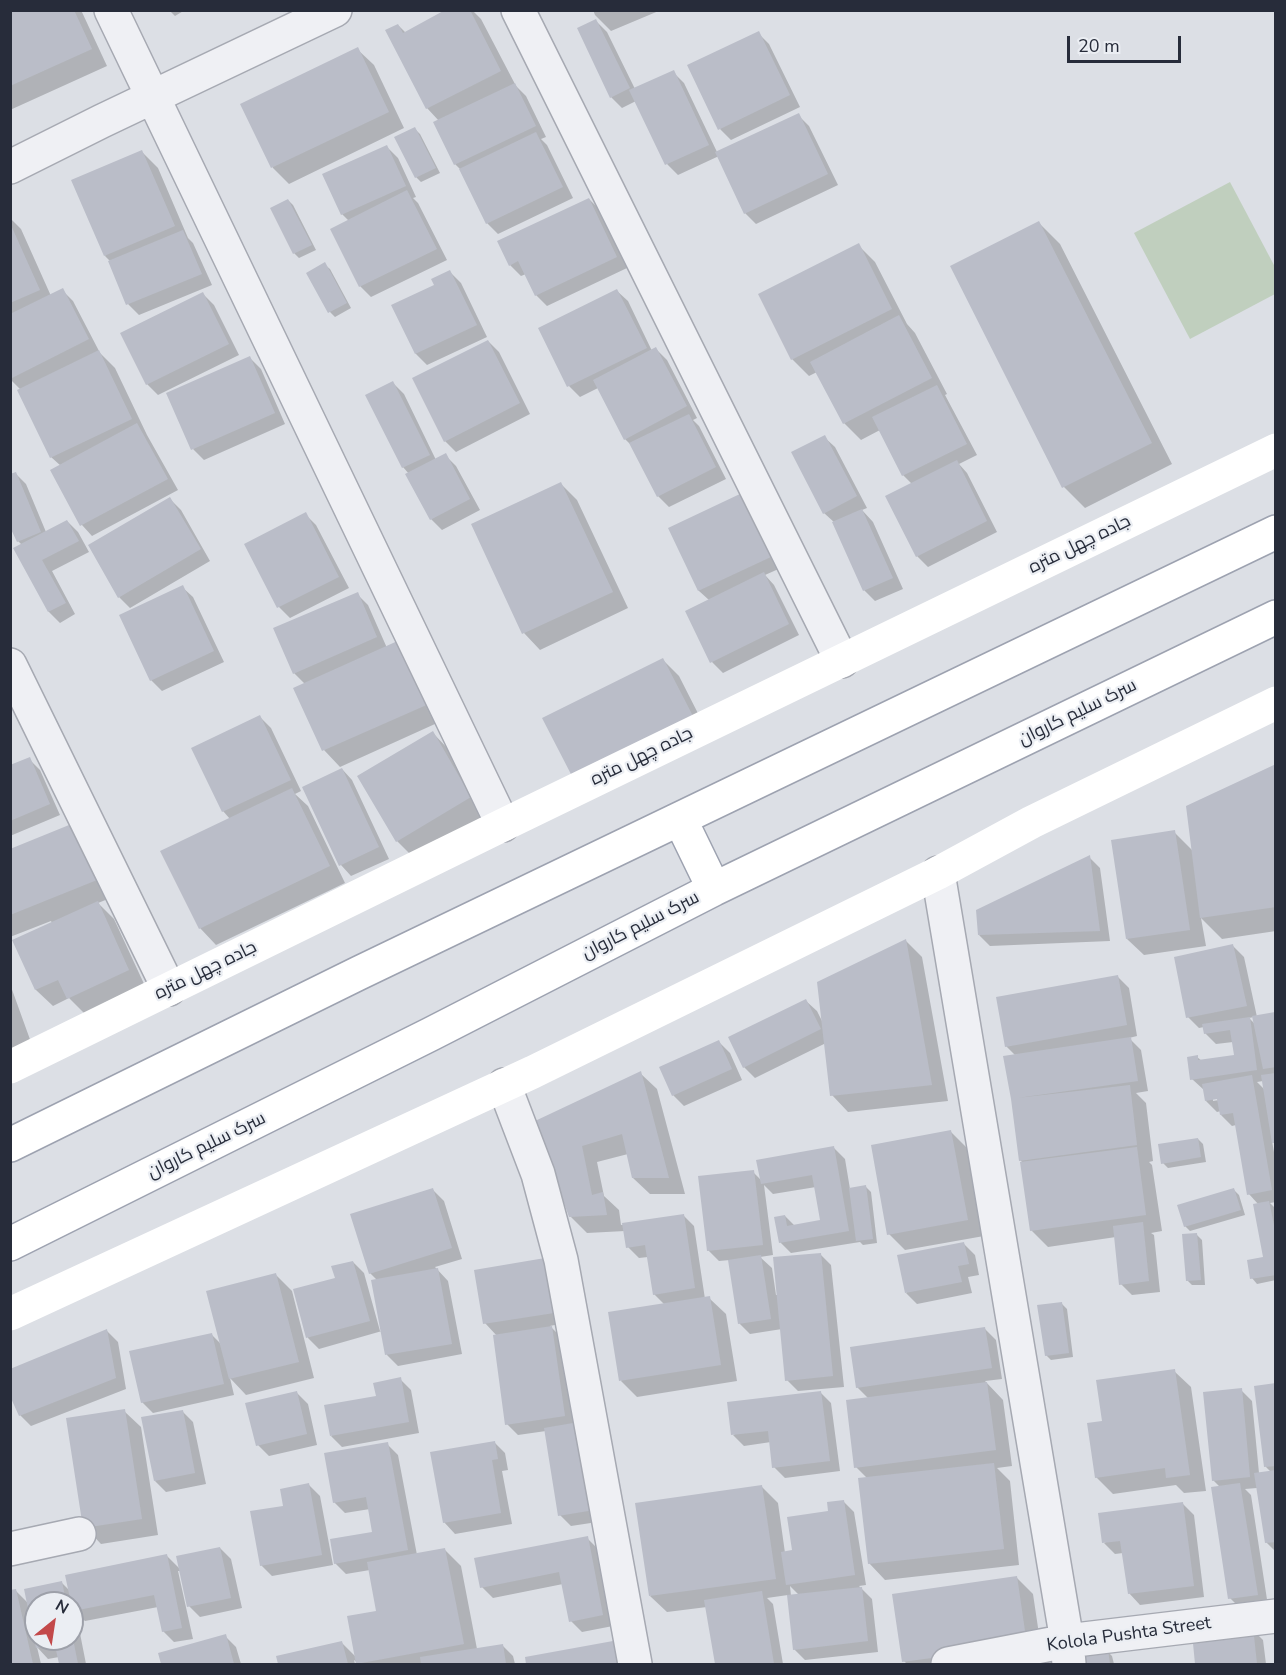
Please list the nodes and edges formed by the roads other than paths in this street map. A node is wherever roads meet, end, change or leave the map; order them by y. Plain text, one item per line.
1 (111, 10) edge
2 (335, 10) edge
3 (518, 10) edge
4 (153, 96) junction
5 (10, 167) edge
6 (1275, 450) edge
7 (1275, 532) edge
8 (1275, 617) edge
9 (842, 660) junction
10 (10, 665) edge
11 (1275, 703) edge
12 (680, 819) junction
13 (503, 825) junction
14 (938, 873) junction
15 (714, 889) junction
16 (169, 988) junction
17 (10, 1067) edge
18 (504, 1085) junction
19 (10, 1145) edge
20 (10, 1244) edge
21 (10, 1314) edge
22 (79, 1534) dead end
23 (10, 1549) edge
24 (1275, 1616) edge
25 (1068, 1653) edge
26 (635, 1665) edge
27 (948, 1665) edge

1 - 4 street
2 - 4 street
3 - 9 street
4 - 5 street
4 - 13 street
6 - 9 main road, جاده چهل متره
7 - 12 main road
8 - 15 main road, سرک سلیم کاروان
9 - 13 main road, جاده چهل متره
10 - 16 street
11 - 14 main road
12 - 15 main road
12 - 19 main road
13 - 16 main road, جاده چهل متره
14 - 18 main road
14 - 25 street
15 - 20 main road, سرک سلیم کاروان
16 - 17 main road, جاده چهل متره
18 - 21 main road
18 - 26 street
22 - 23 street
24 - 25 street, Kolola Pushta Street
25 - 27 street, Kolola Pushta Street

